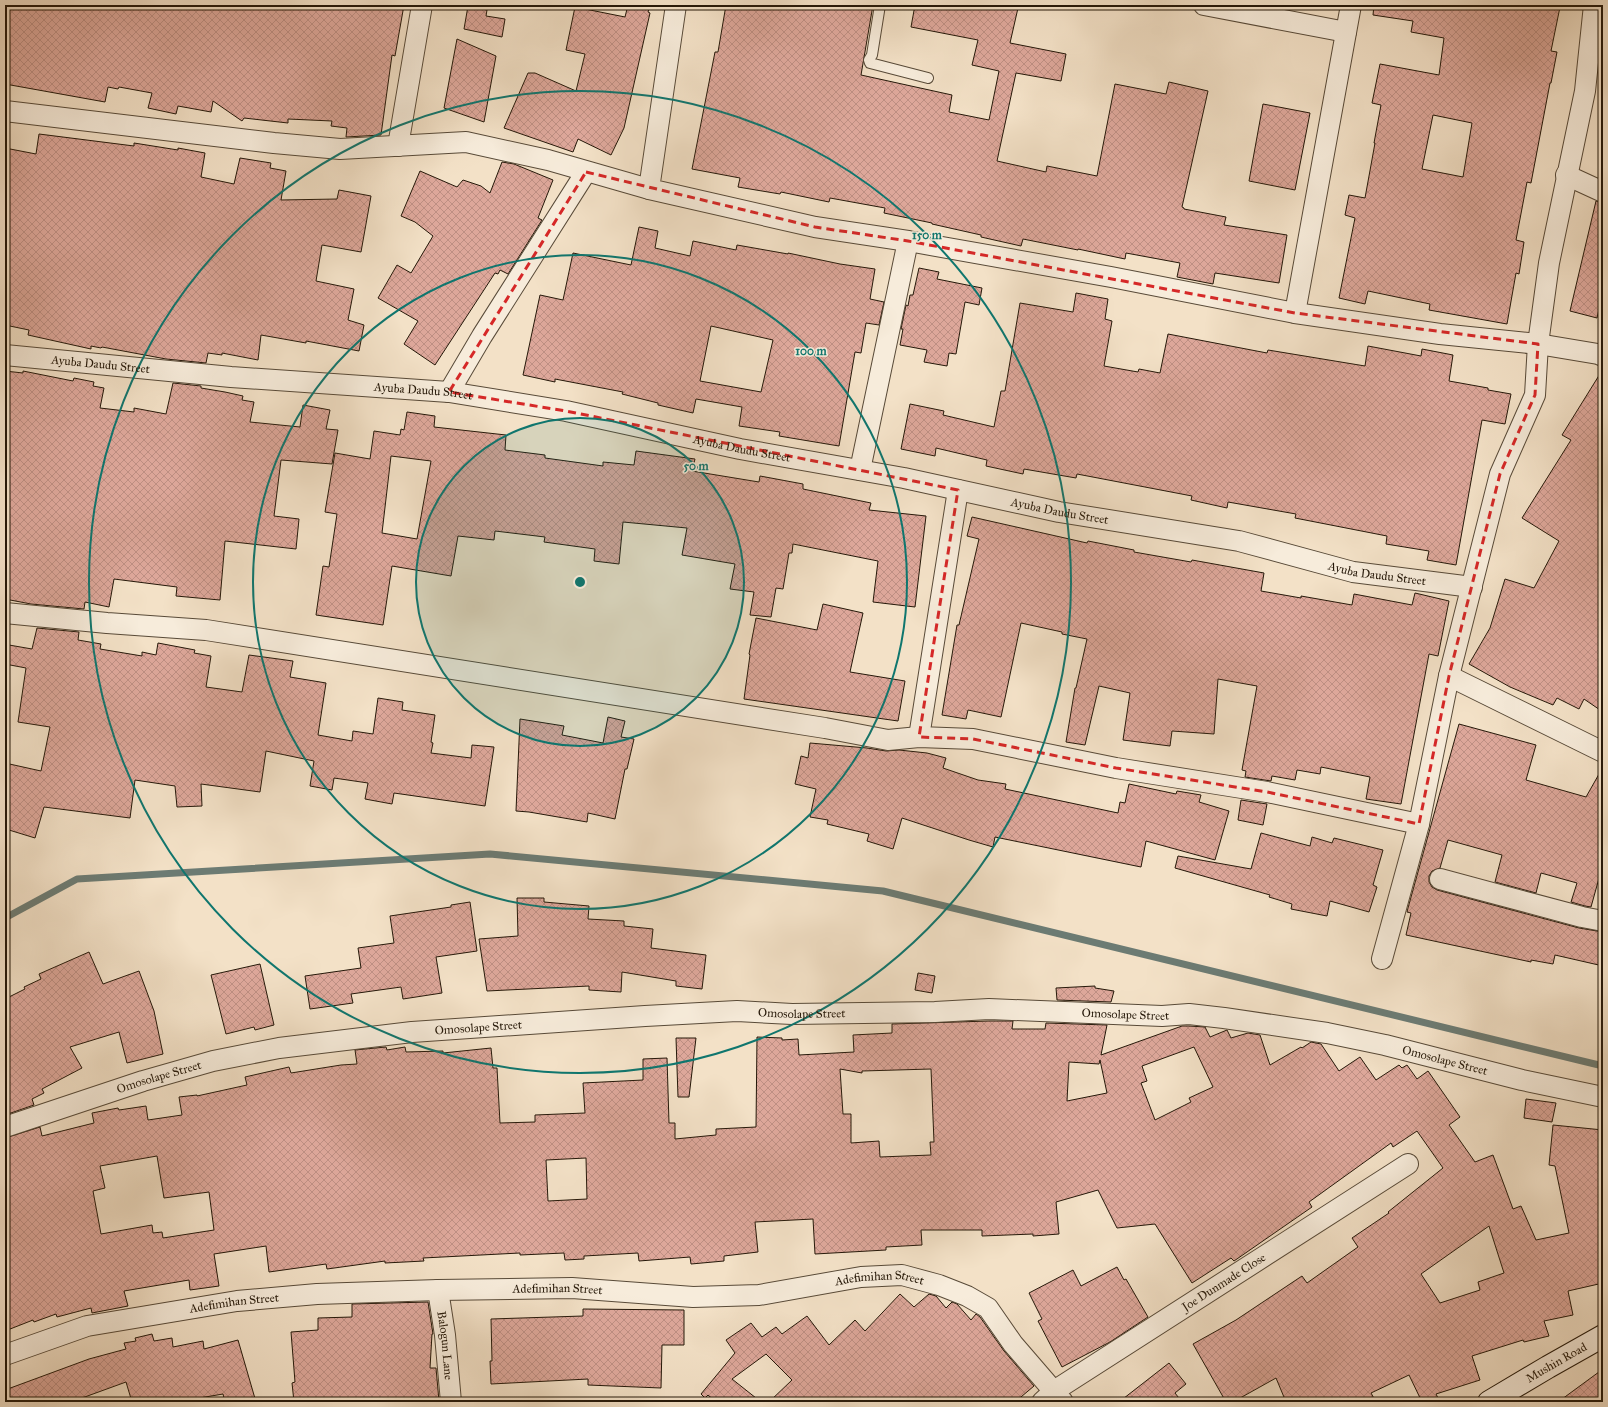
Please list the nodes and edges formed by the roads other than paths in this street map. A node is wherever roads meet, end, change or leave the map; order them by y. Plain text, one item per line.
1 (422, 5) edge
2 (676, 5) edge
3 (880, 5) edge
4 (1204, 5) edge
5 (1352, 5) edge
6 (1594, 5) edge
7 (1346, 32) junction
8 (928, 78) dead end
9 (5, 111) edge
10 (398, 146) junction
11 (586, 172) junction
12 (1566, 175) junction
13 (649, 189) junction
14 (1603, 192) edge
15 (908, 240) junction
16 (1295, 313) junction
17 (1538, 344) junction
18 (5, 355) edge
19 (1603, 356) edge
20 (449, 392) junction
21 (860, 470) junction
22 (958, 490) junction
23 (1472, 587) junction
24 (5, 613) edge
25 (1449, 676) junction
26 (919, 738) junction
27 (1603, 752) edge
28 (1419, 824) junction
29 (1440, 879) dead end
30 (1603, 921) edge
31 (1382, 960) dead end
32 (1603, 1097) edge
33 (5, 1127) edge
34 (1408, 1164) dead end
35 (438, 1290) junction
36 (1603, 1336) edge
37 (5, 1355) edge
38 (1053, 1398) edge
39 (451, 1402) edge
40 (1489, 1402) edge

1 - 10 street
2 - 13 street
3 - 8 lane
4 - 7 street
5 - 7 street
6 - 12 street
7 - 16 street
9 - 10 street
10 - 11 street
11 - 13 street
11 - 20 street
12 - 14 street
12 - 17 street
13 - 15 street
15 - 16 street
15 - 21 street
16 - 17 street
17 - 19 street
17 - 23 street
18 - 20 street, Ayuba Daudu Street
20 - 21 street, Ayuba Daudu Street
21 - 22 street, Ayuba Daudu Street
22 - 23 street, Ayuba Daudu Street
22 - 26 street
23 - 25 street
24 - 26 street
25 - 27 street
25 - 28 street
26 - 28 street
28 - 31 street
29 - 30 street
32 - 33 street, Omosolape Street
34 - 38 street, Joe Dunmade Close
35 - 37 street, Adefimihan Street
35 - 38 street, Adefimihan Street
35 - 39 street, Balogun Lane
36 - 40 main road, Mushin Road

